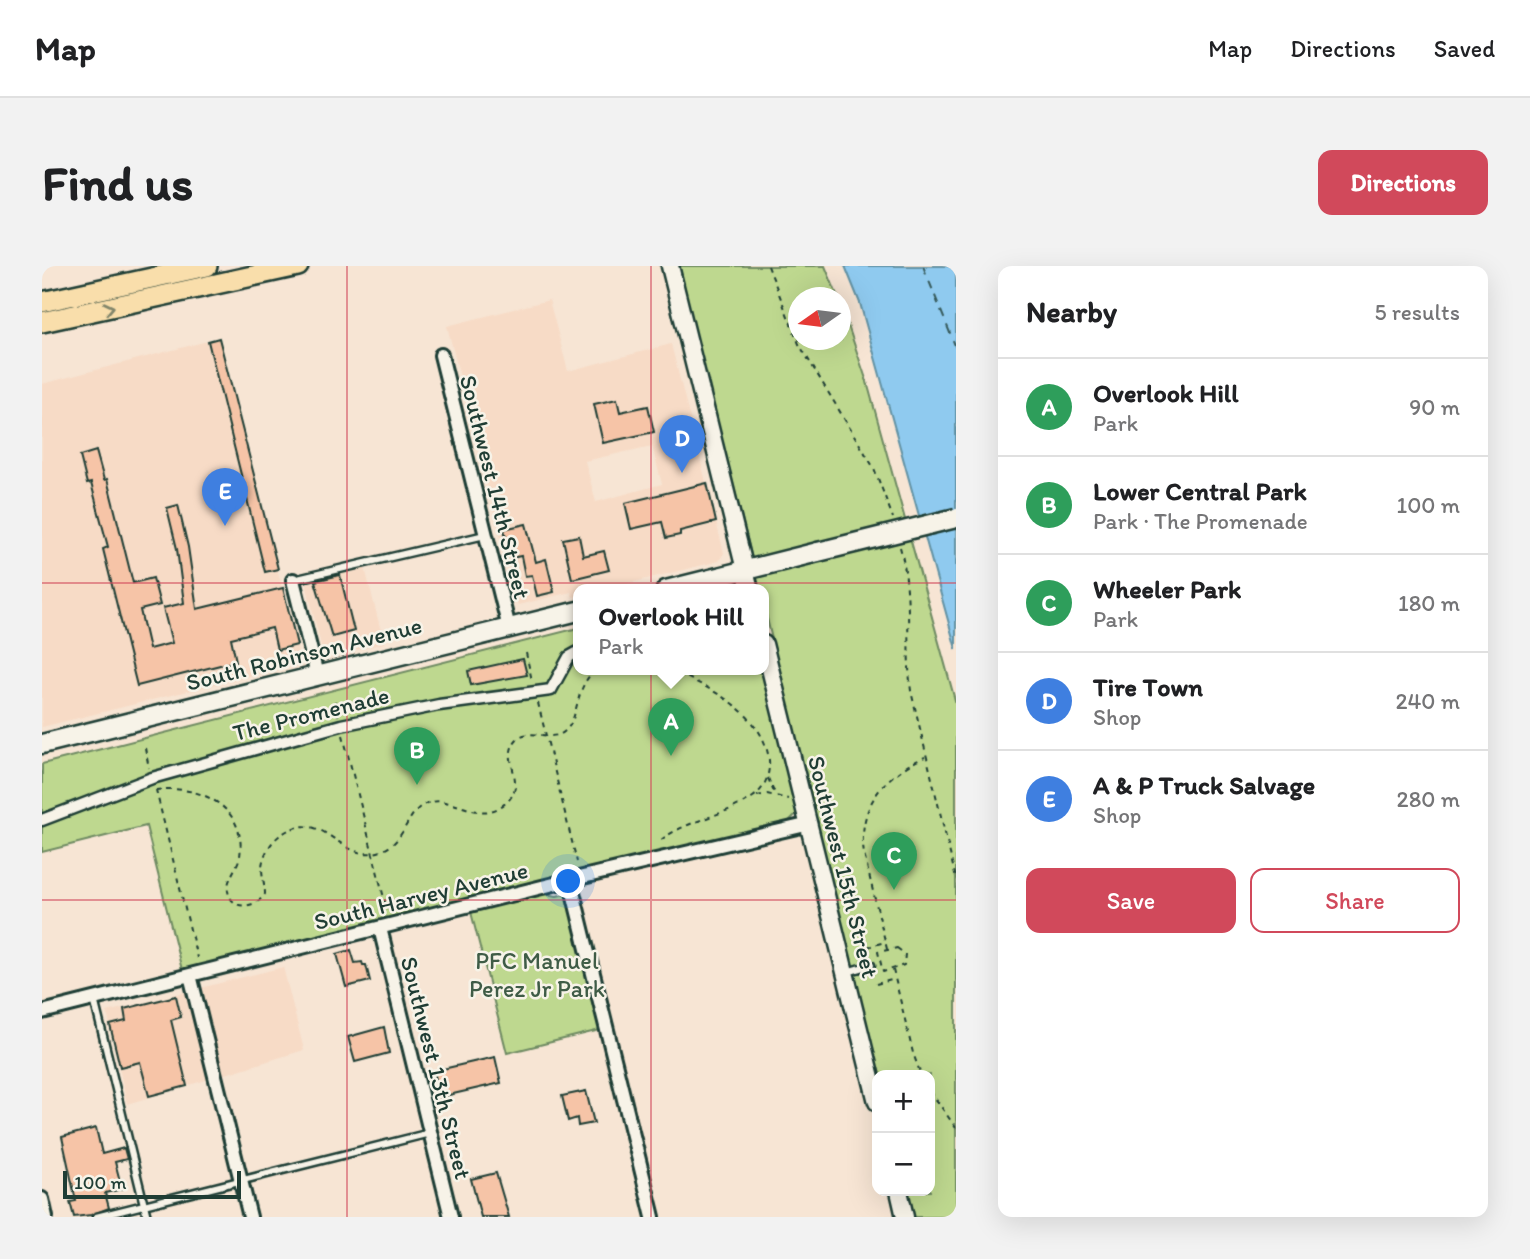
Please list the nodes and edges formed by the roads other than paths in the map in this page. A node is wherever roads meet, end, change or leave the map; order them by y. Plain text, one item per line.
1 (207, 266) edge
2 (298, 266) edge
3 (670, 266) edge
4 (42, 302) edge
5 (42, 322) edge
6 (441, 355) dead end
7 (956, 518) edge
8 (485, 535) junction
9 (745, 570) junction
10 (293, 580) joint
11 (690, 584) edge
12 (748, 584) edge
13 (573, 612) edge
14 (509, 628) junction
15 (573, 655) edge
16 (769, 664) edge
17 (317, 676) junction
18 (42, 744) edge
19 (42, 820) edge
20 (810, 824) junction
21 (570, 880) junction
22 (380, 928) junction
23 (871, 965) dead end
24 (846, 972) junction
25 (190, 975) junction
26 (94, 999) junction
27 (42, 1012) edge
28 (872, 1081) edge
29 (430, 1132) junction
30 (241, 1181) junction
31 (900, 1196) edge
32 (42, 1199) edge
33 (144, 1205) junction
34 (47, 1217) edge
35 (96, 1217) edge
36 (147, 1217) edge
37 (250, 1217) edge
38 (451, 1217) edge
39 (653, 1217) edge
40 (905, 1217) edge

1 - 4 main road
5 -> 2 main road
3 - 9 street
6 - 8 street, Southwest 14th Street
7 - 9 main road, bridge
8 - 10 lane
8 - 14 street, Southwest 14th Street
9 - 11 main road
9 - 12 street
10 - 17 street
13 - 14 main road, South Robinson Avenue
14 - 17 main road, South Robinson Avenue
15 - 19 street, The Promenade
16 - 20 street, Southwest 15th Street
17 - 18 main road, South Robinson Avenue
20 - 21 street, South Harvey Avenue
20 - 24 street, Southwest 15th Street
21 - 22 street, South Harvey Avenue
21 - 39 street
22 - 25 street, South Harvey Avenue
22 - 29 street, Southwest 13th Street
23 - 24 lane
24 - 28 street, Southwest 15th Street
25 - 26 street, South Harvey Avenue
25 - 30 street
26 - 27 street, South Harvey Avenue
26 - 33 lane
29 - 30 lane
29 - 38 street, Southwest 13th Street
30 - 33 lane
30 - 37 street
31 - 40 street
32 - 34 street
33 - 35 lane
33 - 36 lane

